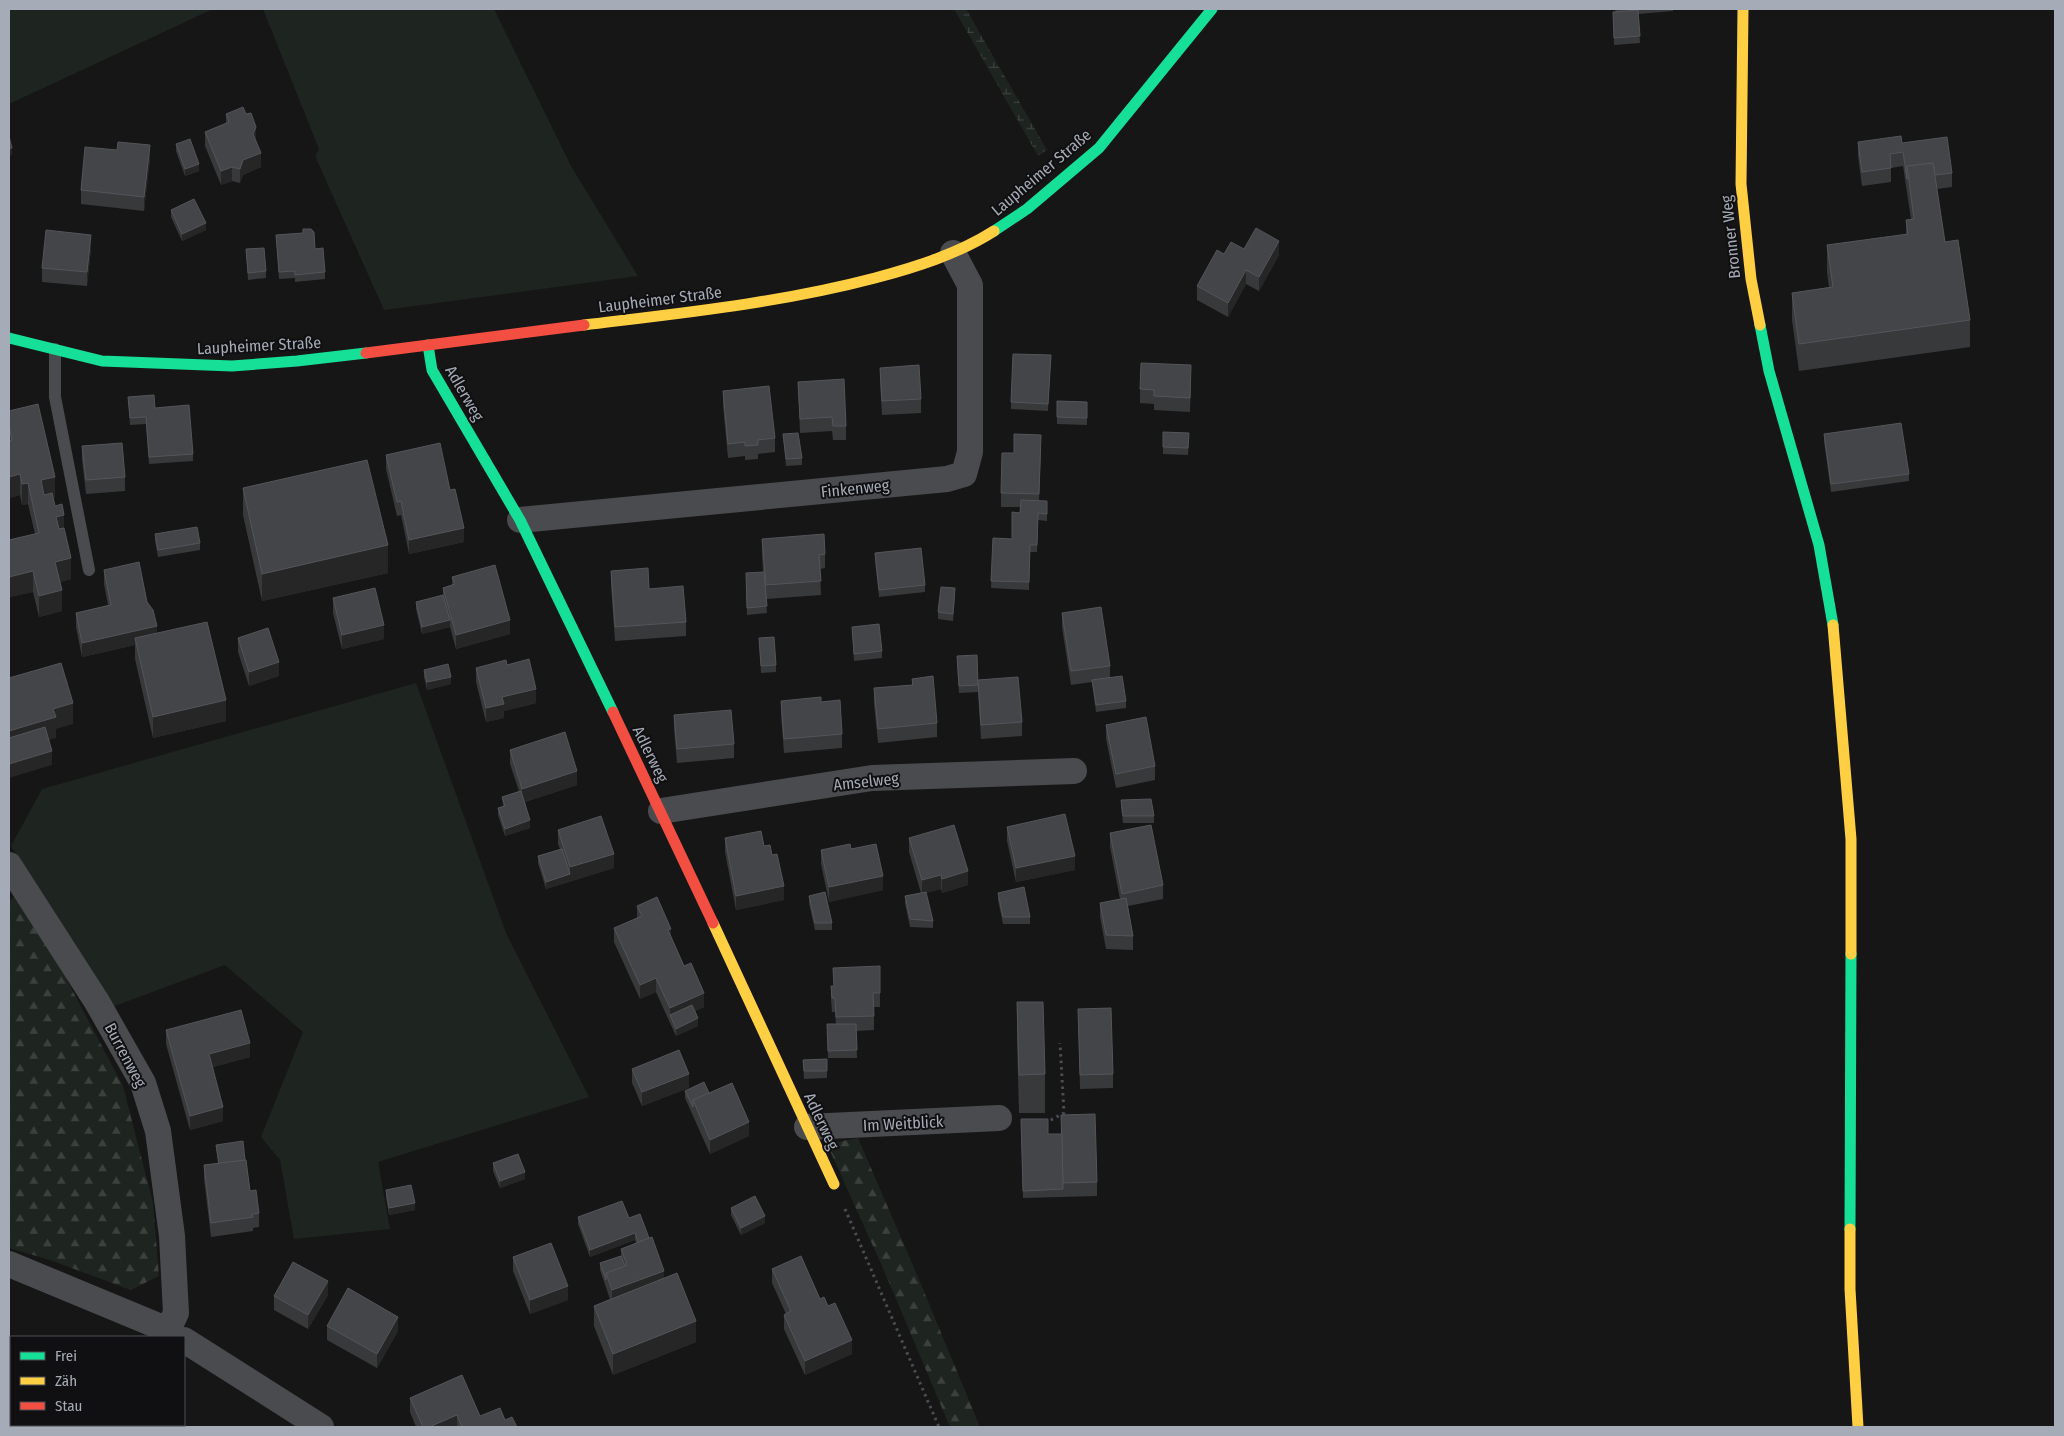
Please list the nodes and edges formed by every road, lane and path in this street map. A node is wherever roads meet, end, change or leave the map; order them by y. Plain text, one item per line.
1 (1212, 9) edge
2 (1743, 9) edge
3 (953, 253) junction
4 (10, 342) edge
5 (428, 345) junction
6 (55, 350) junction
7 (520, 520) junction
8 (89, 570) dead end
9 (1074, 771) dead end
10 (661, 811) junction
11 (9, 865) edge
12 (1060, 1043) dead end
13 (999, 1118) dead end
14 (1039, 1123) edge
15 (807, 1127) junction
16 (834, 1184) joint
17 (9, 1264) edge
18 (177, 1336) edge
19 (185, 1341) edge
20 (321, 1427) edge
21 (939, 1427) edge
22 (1858, 1427) edge

1 - 3 street, Laupheimer Straße
2 - 22 street, Bronner Weg
3 - 5 street, Laupheimer Straße
3 - 7 street, Finkenweg
4 - 6 street, Laupheimer Straße
5 - 6 street, Laupheimer Straße
5 - 7 street, Adlerweg
6 - 8 lane
7 - 10 street, Adlerweg
9 - 10 street, Amselweg
10 - 15 street, Adlerweg
11 - 18 street, Burrenweg
12 - 14 path
13 - 15 street, Im Weitblick
15 - 16 street, Adlerweg
16 - 21 path
17 - 18 street
19 - 20 street

